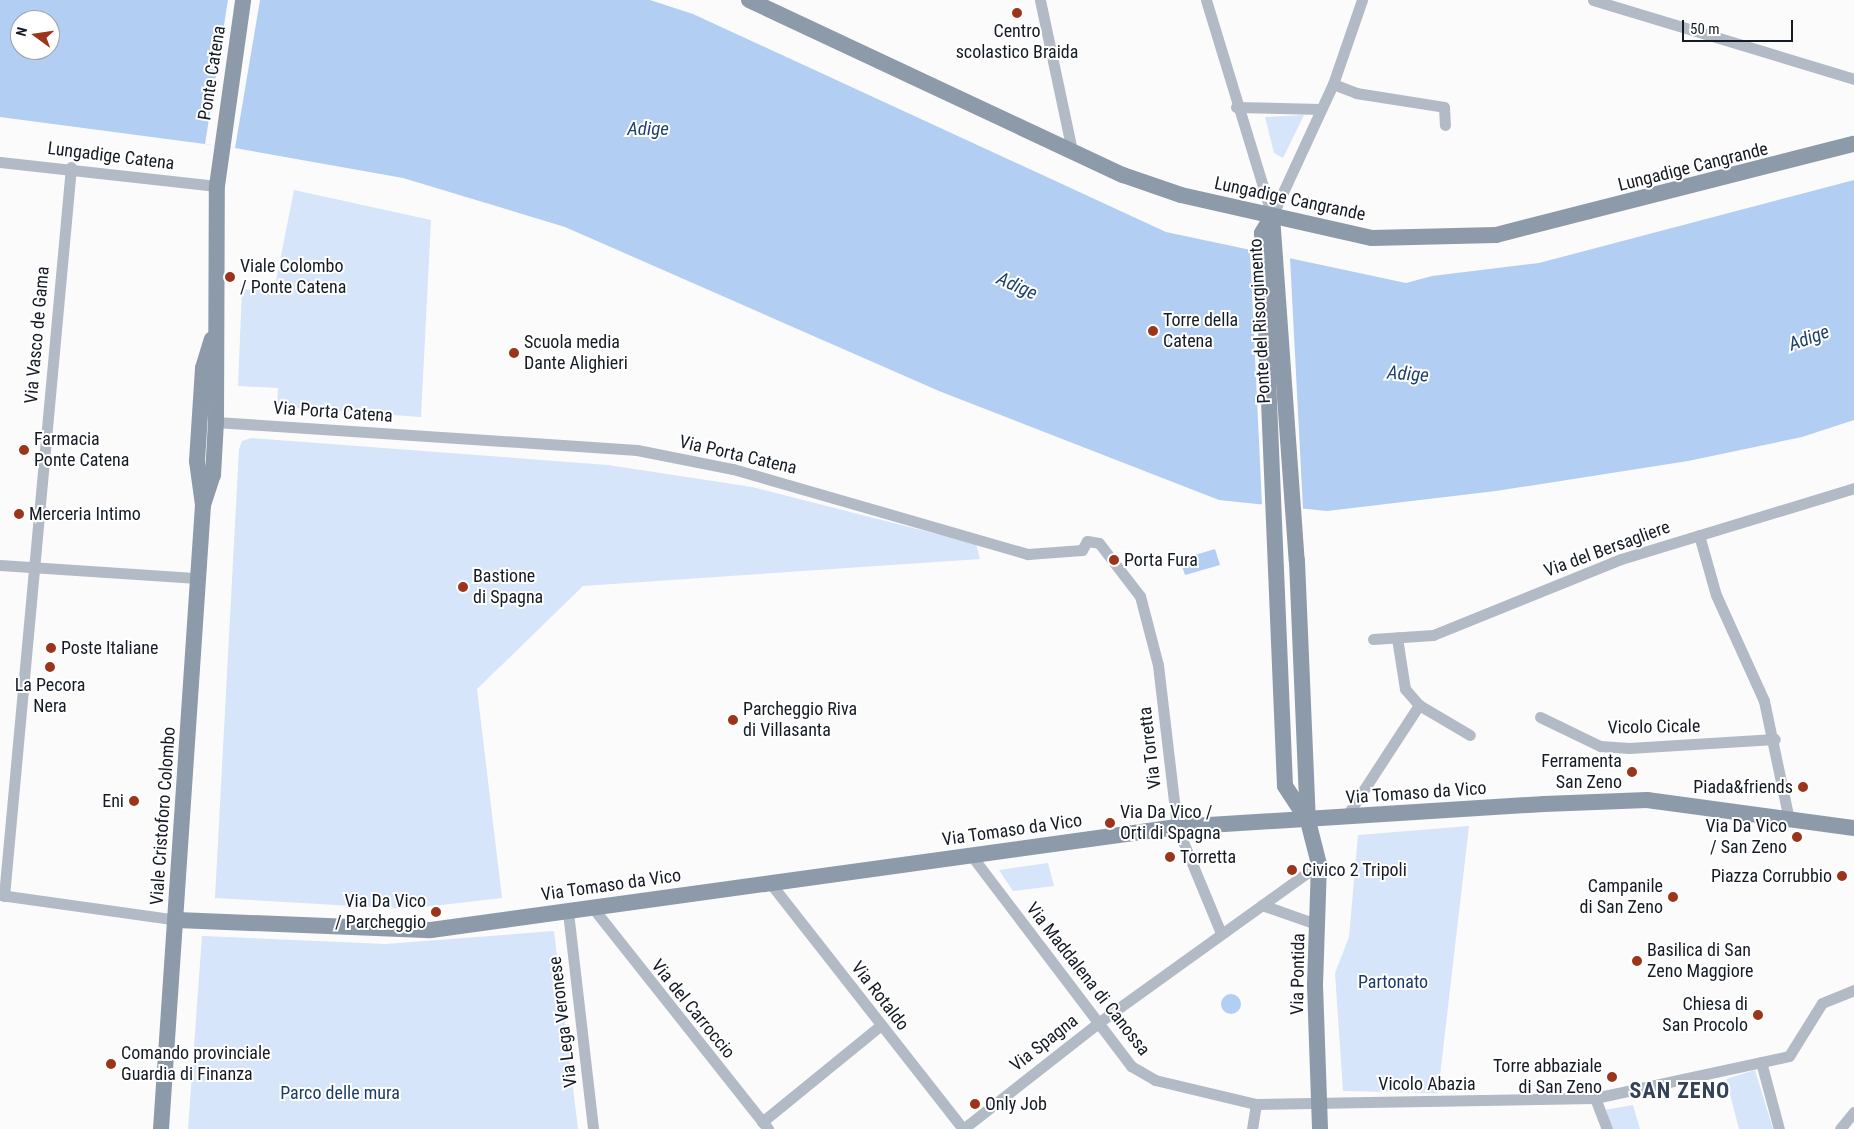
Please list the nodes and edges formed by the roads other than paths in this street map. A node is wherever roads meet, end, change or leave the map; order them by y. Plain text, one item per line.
1 (243, 0) edge
2 (749, 0) edge
3 (1040, 0) edge
4 (1206, 0) edge
5 (1362, 0) edge
6 (1593, 0) edge
7 (1854, 80) edge
8 (1333, 84) junction
9 (1236, 107) junction
10 (1320, 109) junction
11 (1446, 125) dead end
12 (1854, 144) edge
13 (1072, 151) junction
14 (220, 152) joint
15 (0, 162) edge
16 (71, 167) junction
17 (217, 186) junction
18 (1272, 216) junction
19 (1269, 234) junction
20 (213, 334) junction
21 (216, 422) junction
22 (1854, 488) edge
23 (203, 505) junction
24 (1272, 524) joint
25 (1291, 524) joint
26 (1699, 535) junction
27 (0, 565) edge
28 (34, 567) junction
29 (198, 578) junction
30 (1398, 638) junction
31 (1373, 639) dead end
32 (1158, 665) joint
33 (1419, 705) junction
34 (1540, 717) dead end
35 (1470, 735) dead end
36 (1775, 739) junction
37 (1346, 817) junction
38 (1789, 820) junction
39 (1308, 821) junction
40 (1177, 827) junction
41 (1854, 828) edge
42 (970, 855) junction
43 (1319, 864) junction
44 (770, 884) junction
45 (2, 895) edge
46 (1262, 905) junction
47 (593, 908) junction
48 (568, 912) junction
49 (177, 920) junction
50 (1319, 925) junction
51 (1221, 933) junction
52 (1854, 990) edge
53 (1098, 1023) junction
54 (881, 1026) junction
55 (1757, 1062) junction
56 (1595, 1098) junction
57 (1320, 1102) junction
58 (1256, 1104) junction
59 (1854, 1112) edge
60 (764, 1125) edge
61 (161, 1129) edge
62 (593, 1129) edge
63 (963, 1129) edge
64 (1252, 1129) edge
65 (1320, 1129) edge
66 (1606, 1129) edge
67 (1779, 1129) edge
68 (1840, 1129) edge

1 - 14 street, Ponte Catena
2 - 13 street, Lungadige Cangrande
3 - 13 street
4 - 9 street
5 - 8 street
6 - 7 street
8 - 10 street
8 - 11 street
9 - 10 street
9 - 18 street
10 - 18 street
12 - 18 street, Lungadige Cangrande
13 - 18 street, Lungadige Cangrande
14 - 17 street, Viale Cristoforo Colombo
15 - 16 street, Lungadige Catena
16 - 17 street, Lungadige Catena
16 - 28 street, Via Vasco de Gama
17 - 20 street, Viale Cristoforo Colombo
18 - 19 street, Ponte del Risorgimento
19 - 24 street, Ponte del Risorgimento
19 - 25 street, Ponte del Risorgimento
20 - 21 street, Viale Cristoforo Colombo
20 - 23 street, Viale Cristoforo Colombo
21 - 23 street, Viale Cristoforo Colombo
21 - 32 street, Via Porta Catena
22 - 26 street, Via del Bersagliere
23 - 29 street, Viale Cristoforo Colombo
24 - 39 street, Via Pontida
25 - 39 street, Via Pontida
26 - 30 street, Via del Bersagliere
26 - 36 street
27 - 28 street
28 - 29 street
28 - 45 street, Via Vasco de Gama
29 - 49 street, Viale Cristoforo Colombo
30 - 31 street, Via del Bersagliere
30 - 33 street
32 - 40 street, Via Torretta
33 - 35 street
33 - 37 street
34 - 36 street, Vicolo Cicale
36 - 38 street
37 - 38 street, Via Tomaso da Vico
37 - 39 street, Via Tomaso da Vico
38 - 41 street, Via Tomaso da Vico
39 - 40 street, Via Tomaso da Vico
39 - 43 street, Via Pontida
40 - 42 street, Via Tomaso da Vico
40 - 51 street
42 - 44 street, Via Tomaso da Vico
42 - 53 street, Via Maddalena di Canossa
43 - 46 street, Via Spagna
43 - 50 street, Via Pontida
44 - 47 street, Via Tomaso da Vico
44 - 54 street, Via Rotaldo
45 - 49 street
46 - 50 street
46 - 51 street, Via Spagna
47 - 48 street, Via Tomaso da Vico
47 - 60 street, Via del Carroccio
48 - 49 street, Via Tomaso da Vico
48 - 62 street, Via Lega Veronese
49 - 61 street, Viale Cristoforo Colombo
50 - 57 street, Via Pontida
51 - 53 street, Via Spagna
52 - 55 street, Vicolo Abazia
53 - 58 street, Via Maddalena di Canossa
53 - 63 street, Via Spagna
54 - 60 street
54 - 63 street, Via Rotaldo
55 - 56 street, Vicolo Abazia
55 - 67 street
56 - 57 street, Vicolo Abazia
56 - 66 street
57 - 58 street, Via Maddalena di Canossa
57 - 65 street, Via Pontida
58 - 64 street
59 - 68 street

